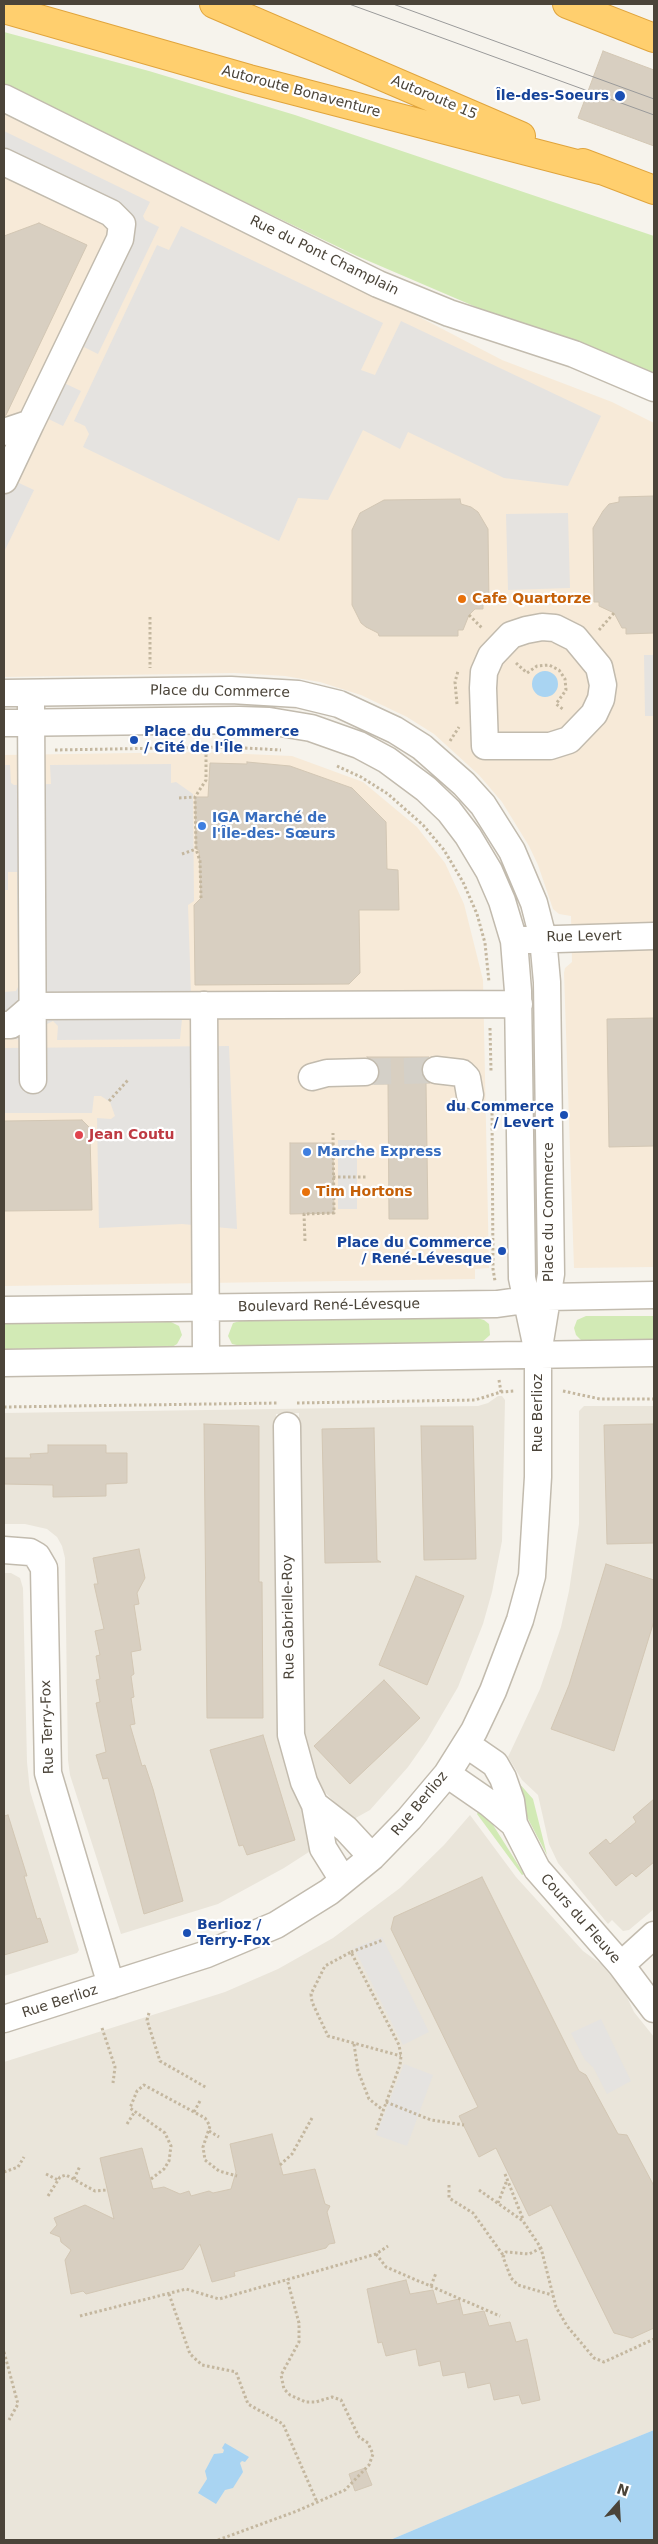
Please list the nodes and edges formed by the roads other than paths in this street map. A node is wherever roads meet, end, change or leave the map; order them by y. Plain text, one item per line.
1 (214, 4) edge
2 (567, 4) edge
3 (4, 9) edge
4 (654, 38) edge
5 (4, 98) edge
6 (4, 162) edge
7 (600, 170) junction
8 (654, 190) edge
9 (654, 388) edge
10 (31, 423) junction
11 (4, 432) edge
12 (4, 480) edge
13 (4, 694) edge
14 (31, 694) junction
15 (4, 723) edge
16 (31, 723) junction
17 (485, 746) junction
18 (455, 775) junction
19 (434, 796) junction
20 (654, 936) edge
21 (543, 938) junction
22 (514, 941) junction
23 (518, 1004) junction
24 (204, 1005) junction
25 (33, 1006) junction
26 (4, 1025) edge
27 (436, 1070) tunnel mouth
28 (364, 1072) tunnel mouth
29 (312, 1078) dead end
30 (33, 1080) dead end
31 (470, 1095) dead end
32 (654, 1295) edge
33 (537, 1298) junction
34 (206, 1307) junction
35 (4, 1310) edge
36 (654, 1353) edge
37 (538, 1354) junction
38 (206, 1360) junction
39 (4, 1362) edge
40 (290, 1410) road end
41 (4, 1550) edge
42 (466, 1744) junction
43 (447, 1774) junction
44 (315, 1805) junction
45 (514, 1824) junction
46 (372, 1857) junction
47 (343, 1880) junction
48 (654, 1935) edge
49 (621, 1965) junction
50 (111, 1985) junction
51 (654, 2009) edge
52 (4, 2019) edge

1 - 7 highway, Autoroute 15
2 - 4 highway
3 - 7 highway, Autoroute Bonaventure
5 - 9 street, Rue du Pont Champlain
6 - 10 street
7 - 8 highway, Autoroute 15
10 - 11 street
10 - 12 street
13 - 14 street, Place du Commerce
14 - 16 street
14 - 18 street, Place du Commerce
15 - 16 street, Place du Commerce
16 - 19 street, Place du Commerce
16 - 25 street
17 - 17 street
17 - 18 street
18 - 19 street
18 - 21 street, Place du Commerce
19 - 22 street, Place du Commerce
20 - 21 street, Rue Levert
21 - 22 street, Rue Levert
21 - 33 street, Place du Commerce
22 - 23 street, Place du Commerce
23 - 24 street
23 - 33 street, Place du Commerce
24 - 25 street
24 - 34 street
25 - 26 street
25 - 30 street
27 - 31 street
28 - 29 street
32 - 33 street, Boulevard René-Lévesque
33 - 34 street, Boulevard René-Lévesque
33 - 37 street, Place du Commerce
34 - 35 street, Boulevard René-Lévesque
34 - 38 street
36 - 37 street
37 - 38 street
37 - 42 street, Rue Berlioz
38 - 39 street
40 - 44 street, Rue Gabrielle-Roy
41 - 50 street, Rue Terry-Fox
42 - 43 street, Rue Berlioz
42 - 45 street, Cours du Fleuve
43 - 45 street, Cours du Fleuve
43 - 46 street, Rue Berlioz
44 - 46 street, Rue Gabrielle-Roy
44 - 47 street, Rue Gabrielle-Roy
45 - 49 street, Cours du Fleuve
46 - 47 street, Rue Berlioz
47 - 50 street, Rue Berlioz
48 - 49 street
49 - 51 street, Cours du Fleuve
50 - 52 street, Rue Berlioz

